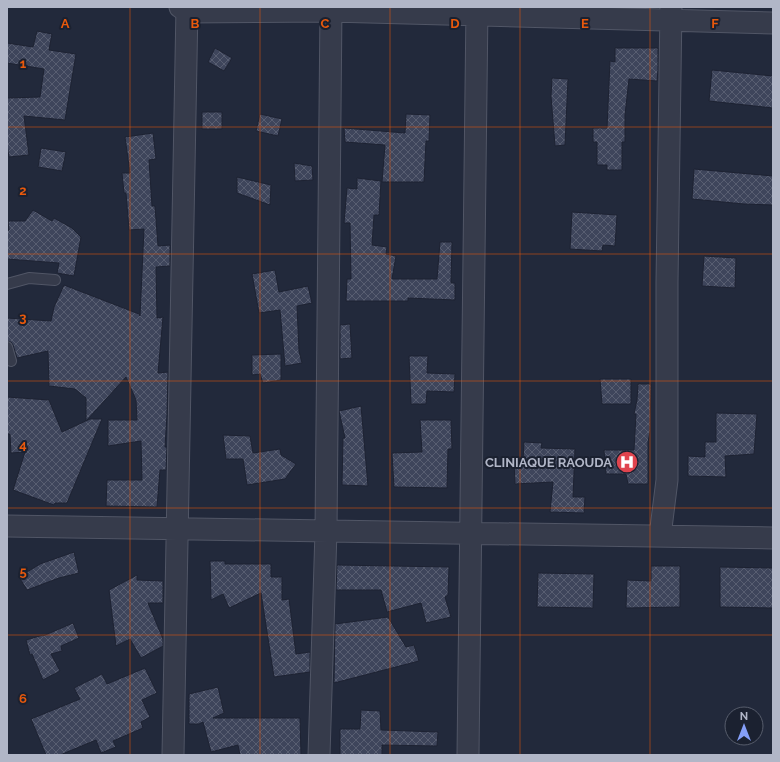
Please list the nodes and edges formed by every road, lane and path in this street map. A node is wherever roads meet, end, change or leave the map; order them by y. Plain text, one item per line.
1 (185, 9) edge
2 (331, 9) edge
3 (477, 11) edge
4 (671, 14) edge
5 (773, 23) edge
6 (55, 280) dead end
7 (7, 284) edge
8 (7, 347) edge
9 (12, 360) dead end
10 (7, 526) edge
11 (178, 529) junction
12 (326, 531) junction
13 (471, 534) junction
14 (660, 536) junction
15 (773, 538) edge
16 (173, 755) edge
17 (320, 755) edge
18 (468, 755) edge

1 - 2 street
1 - 11 street
2 - 3 street
2 - 12 street
3 - 4 street
3 - 13 street
4 - 5 street
4 - 14 street
6 - 7 lane
8 - 9 lane
10 - 11 street
11 - 12 street
11 - 16 street
12 - 13 street
12 - 17 street
13 - 14 street
13 - 18 street
14 - 15 street

